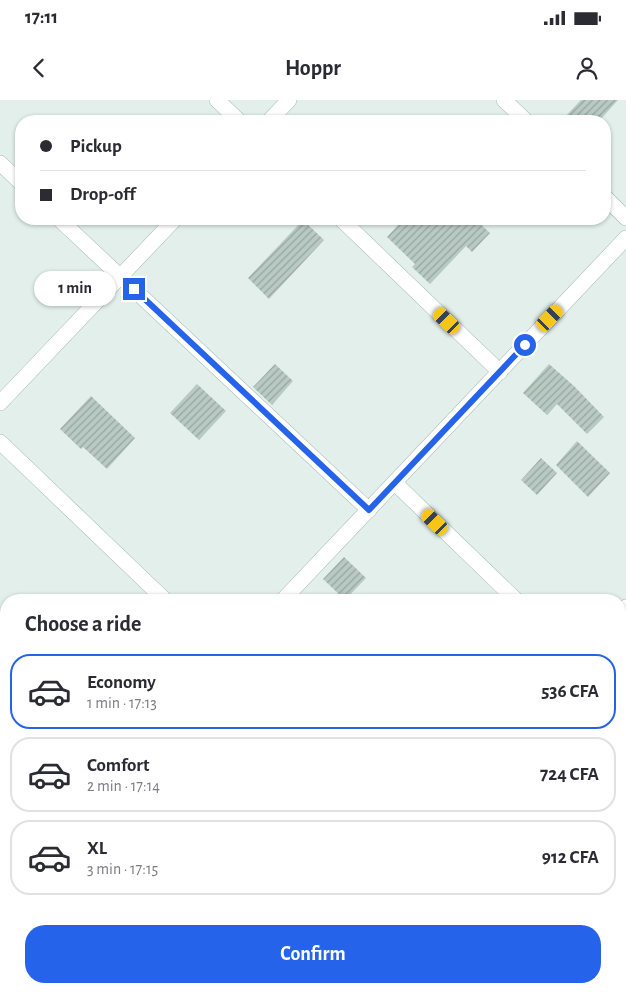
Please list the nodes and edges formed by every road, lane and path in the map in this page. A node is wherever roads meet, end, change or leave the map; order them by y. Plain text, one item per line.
1 (217, 100) edge
2 (289, 100) edge
3 (504, 100) edge
4 (233, 115) edge
5 (275, 115) edge
6 (520, 115) edge
7 (0, 163) edge
8 (15, 177) edge
9 (611, 203) edge
10 (626, 218) edge
11 (66, 225) edge
12 (170, 225) edge
13 (347, 225) edge
14 (626, 238) edge
15 (120, 276) junction
16 (500, 372) junction
17 (0, 403) edge
18 (0, 442) edge
19 (395, 483) junction
20 (369, 510) junction
21 (159, 594) edge
22 (289, 594) edge
23 (510, 594) edge

1 - 4 street
2 - 5 street
3 - 6 street
7 - 8 street
9 - 10 street
11 - 15 street
12 - 15 street
13 - 16 street
14 - 16 street
15 - 17 street
15 - 20 street
16 - 19 street
18 - 21 street
19 - 20 street
19 - 23 street
20 - 22 street

